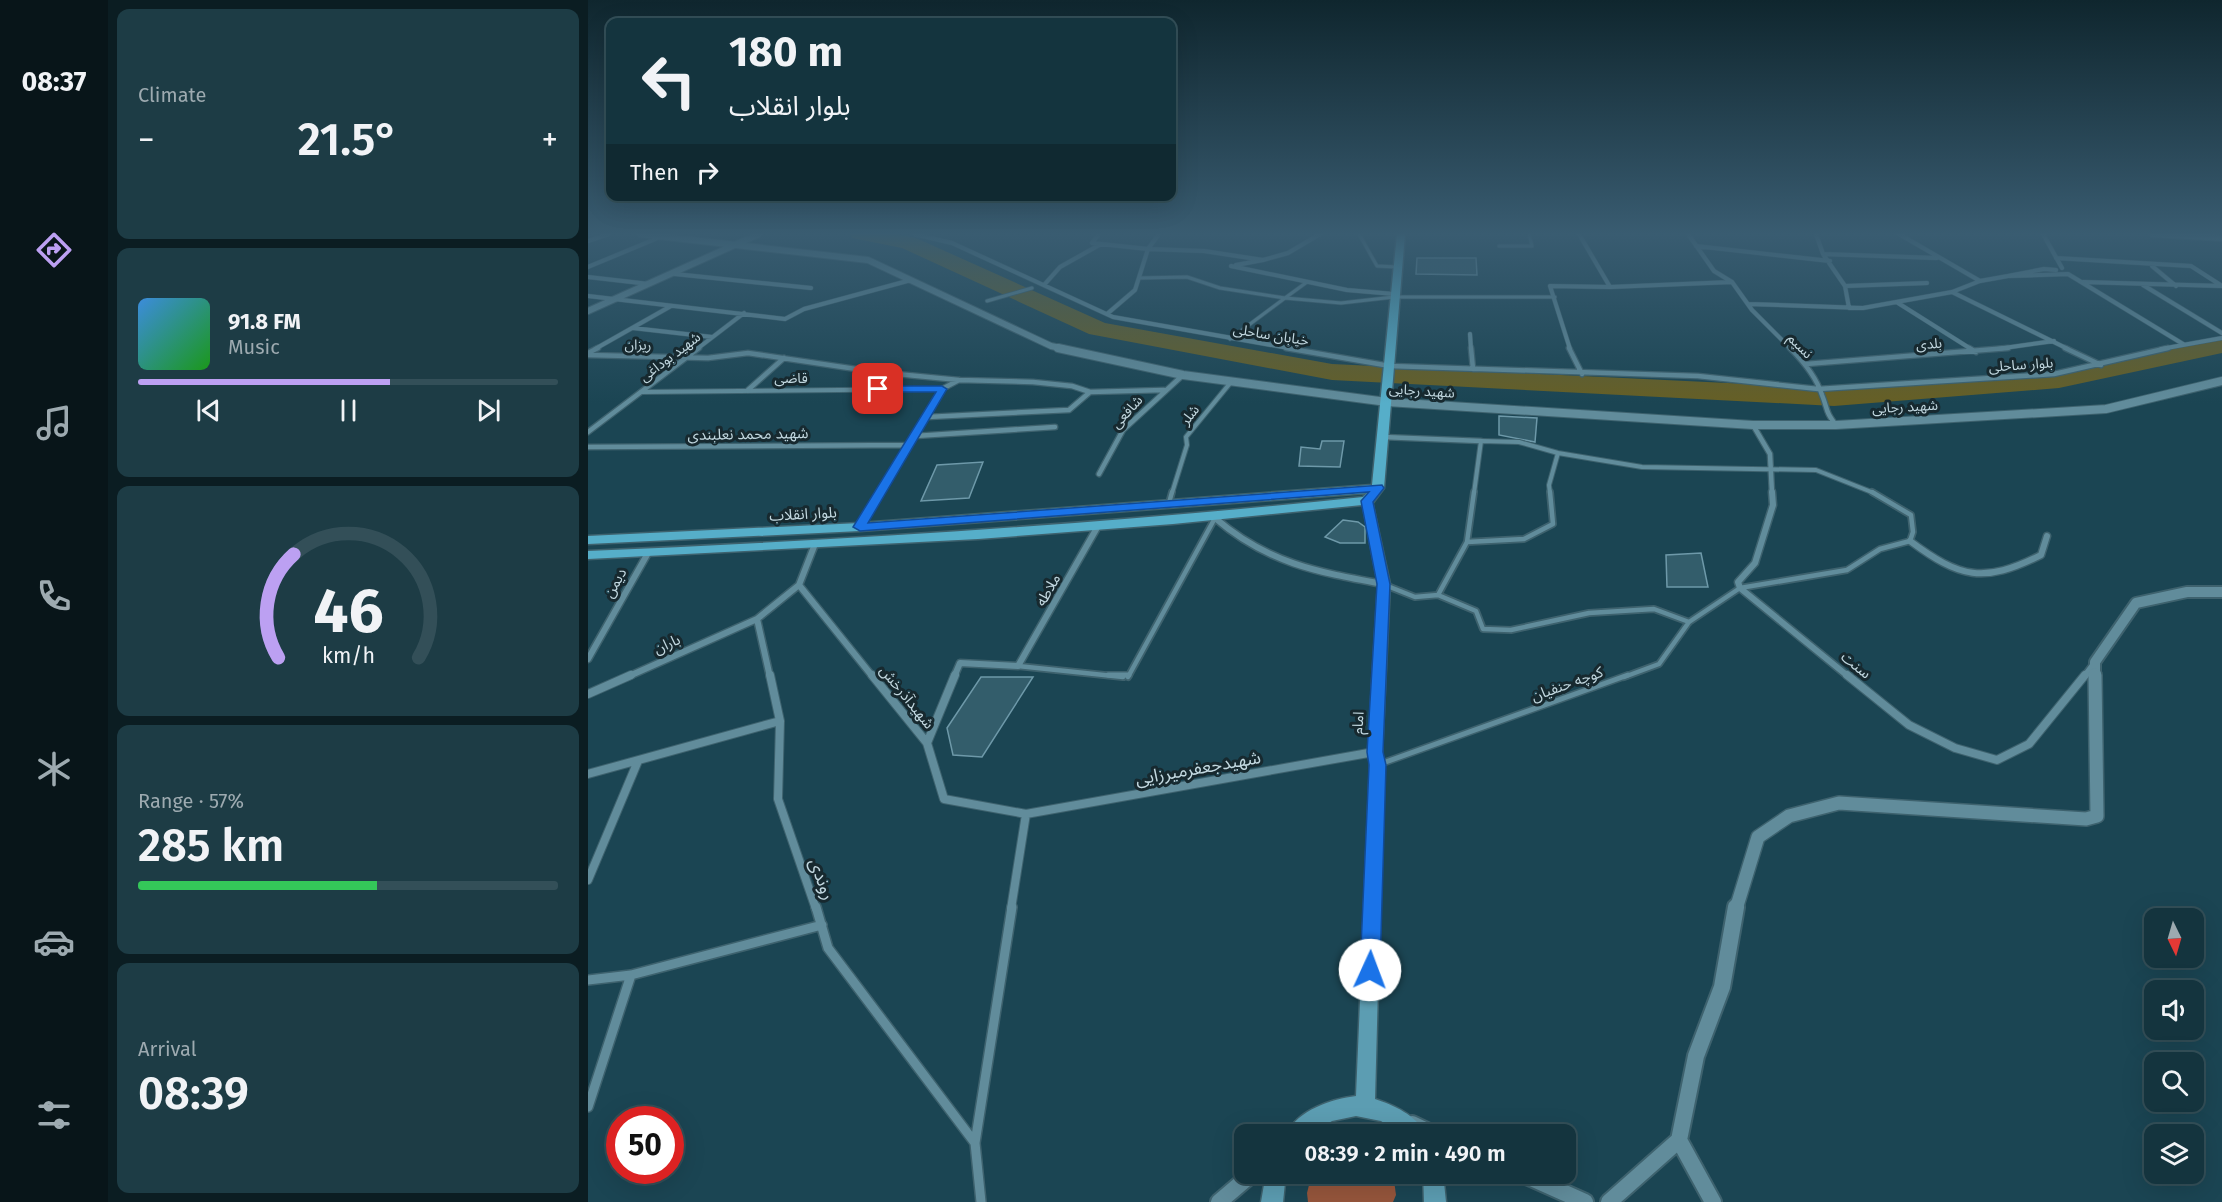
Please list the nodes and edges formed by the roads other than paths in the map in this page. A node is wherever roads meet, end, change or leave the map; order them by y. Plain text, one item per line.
1 (635, 290) edge
2 (873, 290) edge
3 (932, 290) edge
4 (1025, 290) edge
5 (1055, 290) edge
6 (1135, 290) edge
7 (1234, 290) edge
8 (1296, 290) edge
9 (1348, 290) edge
10 (1395, 290) edge
11 (1552, 290) edge
12 (1738, 290) edge
13 (1846, 290) edge
14 (1957, 290) edge
15 (2095, 290) edge
16 (2152, 290) edge
17 (1952, 292) junction
18 (1394, 295) junction
19 (588, 296) edge
20 (1555, 297) junction
21 (1285, 298) junction
22 (612, 299) junction
23 (987, 302) dead end
24 (1898, 302) junction
25 (1748, 304) junction
26 (671, 305) junction
27 (1849, 309) junction
28 (588, 311) edge
29 (744, 313) junction
30 (1107, 314) junction
31 (632, 327) junction
32 (2222, 333) edge
33 (1470, 334) dead end
34 (713, 337) junction
35 (2222, 338) edge
36 (1230, 339) junction
37 (2054, 341) junction
38 (2183, 344) junction
39 (1976, 352) junction
40 (588, 354) edge
41 (687, 357) junction
42 (784, 358) junction
43 (1806, 364) junction
44 (2101, 365) junction
45 (1390, 366) junction
46 (1473, 369) junction
47 (1582, 374) junction
48 (1183, 375) junction
49 (959, 380) junction
50 (2222, 381) edge
51 (1231, 382) junction
52 (942, 389) junction
53 (1818, 389) junction
54 (748, 390) junction
55 (1164, 390) junction
56 (641, 392) junction
57 (1090, 392) junction
58 (1387, 402) junction
59 (927, 417) junction
60 (1754, 425) junction
61 (1836, 425) junction
62 (1055, 427) dead end
63 (588, 432) edge
64 (915, 436) junction
65 (1383, 437) junction
66 (1481, 441) junction
67 (909, 445) junction
68 (588, 447) edge
69 (1558, 453) junction
70 (1772, 469) junction
71 (1099, 474) dead end
72 (1378, 488) junction
73 (1367, 501) junction
74 (1169, 503) junction
75 (1215, 518) junction
76 (1098, 526) junction
77 (860, 527) junction
78 (2047, 536) dead end
79 (588, 540) edge
80 (1910, 541) junction
81 (1467, 542) junction
82 (814, 544) junction
83 (648, 553) junction
84 (588, 555) edge
85 (1384, 584) junction
86 (799, 585) junction
87 (1740, 588) junction
88 (2222, 592) edge
89 (1438, 595) junction
90 (757, 619) junction
91 (1689, 622) junction
92 (588, 659) edge
93 (2096, 662) junction
94 (1018, 666) junction
95 (588, 694) edge
96 (780, 721) junction
97 (927, 743) junction
98 (1376, 758) junction
99 (638, 761) junction
100 (588, 774) edge
101 (1026, 814) junction
102 (588, 880) edge
103 (822, 924) junction
104 (631, 975) junction
105 (588, 980) edge
106 (1365, 1106) junction
107 (588, 1107) edge
108 (1400, 1119) junction
109 (1310, 1124) edge
110 (1405, 1124) edge
111 (1411, 1124) edge
112 (1679, 1140) junction
113 (975, 1143) junction
114 (1240, 1184) edge
115 (1274, 1184) edge
116 (1434, 1184) edge
117 (1545, 1184) edge
118 (981, 1202) edge
119 (1220, 1202) edge
120 (1272, 1202) edge
121 (1435, 1202) edge
122 (1585, 1202) edge
123 (1609, 1202) edge
124 (1713, 1202) edge

1 - 22 street
2 - 29 street
3 - 48 street, شهید رجایی
4 - 23 street
5 - 30 street, خیابان ساحلی
6 - 30 street
7 - 21 lane
8 - 21 lane
9 - 18 street
10 - 18 main road
11 - 20 street
12 - 25 street, نسیم
13 - 27 street
14 - 17 street
15 - 38 street
16 - 32 street
17 - 24 street
17 - 37 street
18 - 20 lane
18 - 21 lane
18 - 45 main road
19 - 22 street, شهید بوداغی
20 - 47 street
21 - 36 lane
22 - 26 street, شهید بوداغی
22 - 28 street
24 - 27 street
24 - 39 street
25 - 27 street
25 - 43 street, نسیم
26 - 29 street, شهید بوداغی
26 - 31 street
29 - 34 street, شهید بوداغی
30 - 36 street, خیابان ساحلی
31 - 34 street
31 - 40 street
33 - 46 street
34 - 41 street, شهید بوداغی
35 - 38 street, بلوار ساحلی
36 - 45 street, خیابان ساحلی
37 - 39 street, بلدی
37 - 44 street
38 - 44 street, بلوار ساحلی
39 - 43 street, بلدی
40 - 41 street, ریزان
41 - 42 street, ریزان
41 - 56 street, شهید بوداغی
42 - 49 street, ریزان
42 - 54 street
43 - 53 street, نسیم
44 - 53 street, بلوار ساحلی
45 - 46 street, خیابان ساحلی
45 - 58 main road
46 - 47 street, خیابان ساحلی
47 - 53 street, بلوار ساحلی
48 - 51 street, شهید رجایی
48 - 55 street, شافعی
49 - 52 street, قاضی
49 - 57 street, ریزان
50 - 61 street, شهید رجایی
51 - 58 street, شهید رجایی
51 - 74 lane, شلر
52 - 54 lane, قاضی
52 - 59 street
53 - 61 street, نسیم
54 - 56 lane, قاضی
55 - 57 street, ریزان
55 - 71 street, شافعی
56 - 63 street, شهید بوداغی
57 - 59 street
58 - 60 street, شهید رجایی
58 - 65 main road
59 - 64 street
60 - 61 street, شهید رجایی
60 - 70 street
62 - 64 street
64 - 67 street
65 - 66 street
65 - 72 main road
66 - 69 lane
66 - 81 lane
67 - 68 street, شهید محمد نعلبندی
67 - 77 street
69 - 70 lane
69 - 81 lane
70 - 80 lane
70 - 87 street
72 - 73 main road
72 - 74 main road, بلوار انقلاب
73 - 75 main road, بلوار انقلاب
73 - 85 main road, امام
74 - 77 main road, بلوار انقلاب
75 - 76 main road, بلوار انقلاب
75 - 85 street
75 - 94 lane
76 - 82 main road, بلوار انقلاب
76 - 94 street, ملاطه
77 - 79 main road, بلوار انقلاب
78 - 80 street
80 - 87 lane
81 - 89 lane
82 - 83 main road, بلوار انقلاب
82 - 86 street
83 - 84 main road, بلوار انقلاب
83 - 92 street, دیمن
85 - 89 lane
85 - 98 main road, امام
86 - 90 street
86 - 97 street, شهیدآذرخش
87 - 91 lane, کوچه حنفیان
87 - 93 street, سنت
88 - 93 street
89 - 91 lane
90 - 95 street, باران
90 - 96 street, روندی
91 - 98 lane, کوچه حنفیان
93 - 112 street
94 - 97 street
96 - 99 street
96 - 103 street, روندی
97 - 101 street, شهیدآذرخش
98 - 101 street, شهیدجعفرمیرزایی
98 - 106 main road, امام
99 - 100 street
99 - 102 street
101 - 113 street
103 - 104 street
103 - 113 street, روندی
104 - 105 street
104 - 107 street
106 - 108 main road
106 - 109 main road
108 - 110 main road
108 - 111 street
112 - 123 street
112 - 124 street
113 - 118 street
114 - 119 street
115 - 120 main road
116 - 121 main road
117 - 122 street

